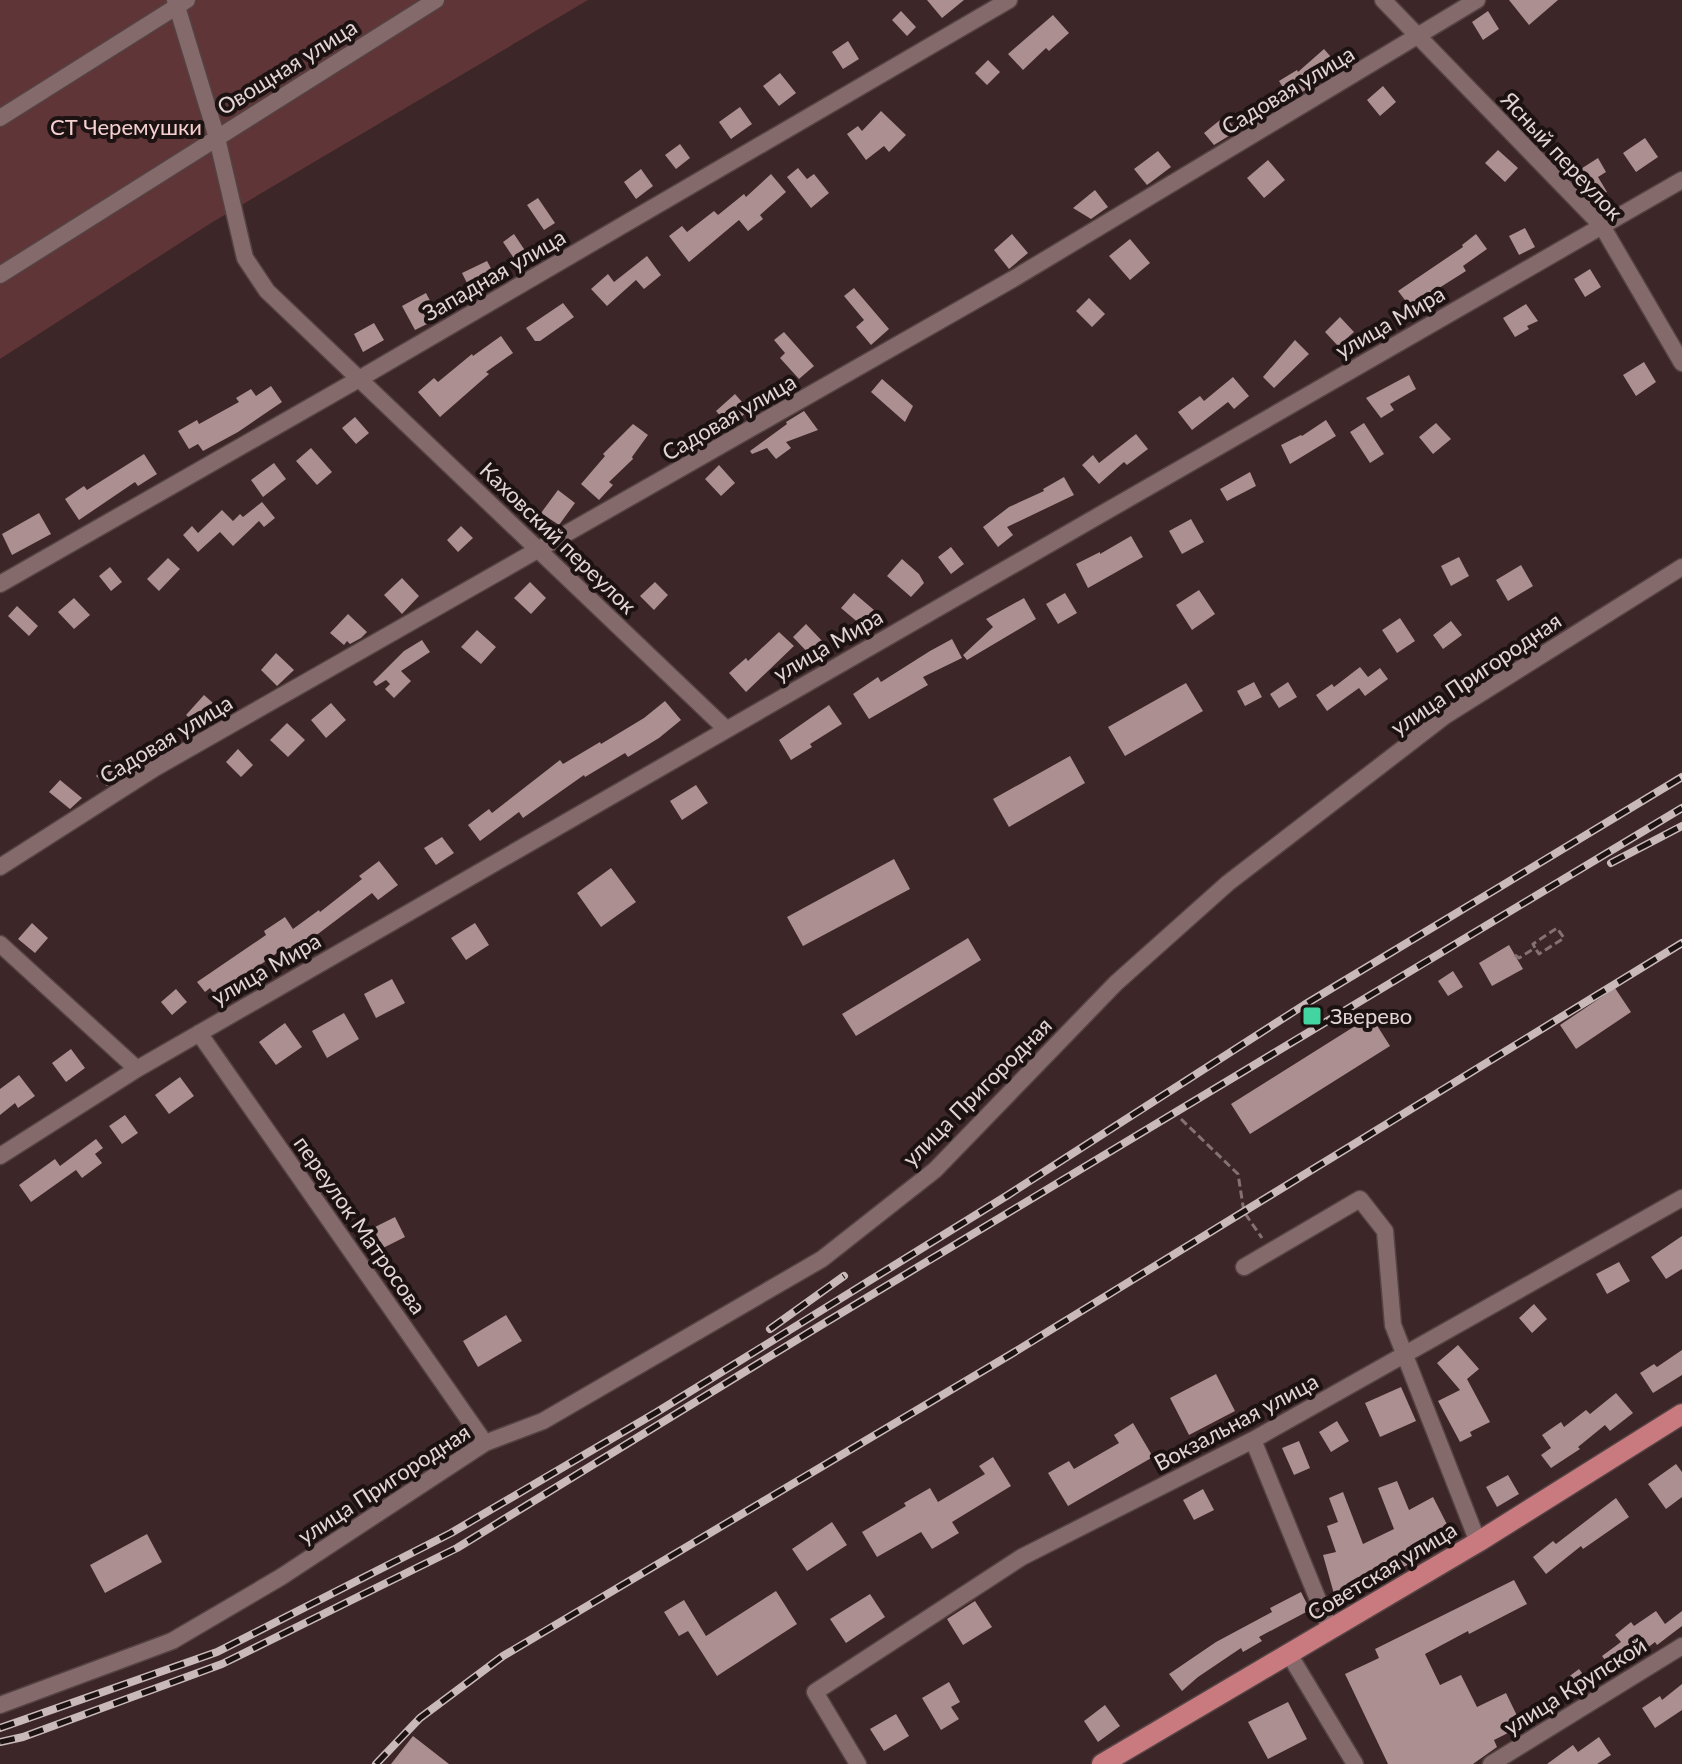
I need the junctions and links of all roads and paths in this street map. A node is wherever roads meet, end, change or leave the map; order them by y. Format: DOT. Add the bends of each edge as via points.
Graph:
graph roads {
  1 [pos="436,0"];
  2 [pos="1009,0"];
  3 [pos="1383,0"];
  4 [pos="1477,0"];
  5 [pos="180,2"];
  6 [pos="1419,37"];
  7 [pos="0,118"];
  8 [pos="217,138"];
  9 [pos="1682,180"];
  10 [pos="1602,226"];
  11 [pos="0,275"];
  12 [pos="1682,363"];
  13 [pos="359,379"];
  14 [pos="540,551"];
  15 [pos="1682,567"];
  16 [pos="0,584"];
  17 [pos="726,729"];
  18 [pos="0,867"];
  19 [pos="0,944"];
  20 [pos="1535,948"];
  21 [pos="1515,955"];
  22 [pos="199,1033"];
  23 [pos="137,1069"];
  24 [pos="1181,1119"];
  25 [pos="0,1156"];
  26 [pos="1682,1198"];
  27 [pos="1271,1251"];
  28 [pos="1244,1267"];
  29 [pos="1404,1355"];
  30 [pos="1682,1414"];
  31 [pos="1253,1440"];
  32 [pos="485,1443"];
  33 [pos="1478,1542"];
  34 [pos="1330,1629"];
  35 [pos="1682,1646"];
  36 [pos="1289,1654"];
  37 [pos="0,1705"];
  38 [pos="858,1764"];
  39 [pos="1102,1764"];
  40 [pos="1355,1764"];
  41 [pos="1491,1764"];
  1 -- 8 [label="street, Овощная улица"];
  2 -- 13 [label="street, Западная улица"];
  3 -- 6 [label="street, Ясный переулок"];
  4 -- 6 [label="street, Садовая улица"];
  5 -- 7 [label="street"];
  5 -- 8 [label="street, Каховский переулок"];
  6 -- 10 [label="street, Ясный переулок"];
  6 -- 14 [label="street, Садовая улица"];
  8 -- 11 [label="street, Овощная улица"];
  8 -- 13 [label="street, Каховский переулок" via="245,258 267,291"];
  9 -- 10 [label="street, улица Мира"];
  10 -- 12 [label="street, Ясный переулок"];
  10 -- 17 [label="street, улица Мира"];
  13 -- 14 [label="street, Каховский переулок"];
  13 -- 16 [label="street, Западная улица"];
  14 -- 17 [label="street, Каховский переулок"];
  14 -- 18 [label="street, Садовая улица" via="155,768"];
  15 -- 32 [label="street, улица Пригородная" via="1445,716 1228,883 1116,983 935,1170 822,1259 543,1421"];
  17 -- 22 [label="street, улица Мира"];
  19 -- 23 [label="street"];
  20 -- 20 [label="path" via="1533,944 1557,928 1564,938 1539,954"];
  20 -- 21 [label="path" via="1519,958"];
  22 -- 23 [label="street, улица Мира"];
  22 -- 32 [label="street, переулок Матросова"];
  23 -- 25 [label="street, улица Мира"];
  24 -- 27 [label="path" via="1238,1174 1244,1212"];
  26 -- 29 [label="street, Вокзальная улица"];
  27 -- 28 [label="street"];
  27 -- 29 [label="street" via="1360,1199 1385,1231 1393,1325"];
  29 -- 31 [label="street, Вокзальная улица"];
  29 -- 33 [label="street"];
  30 -- 33 [label="main road, Советская улица"];
  31 -- 34 [label="street"];
  31 -- 38 [label="street, Вокзальная улица" via="1022,1557 815,1692"];
  32 -- 37 [label="street, улица Пригородная" via="281,1577 172,1641"];
  33 -- 34 [label="main road, Советская улица"];
  34 -- 36 [label="main road, Советская улица"];
  35 -- 41 [label="street, улица Крупской"];
  36 -- 39 [label="main road, Советская улица"];
  36 -- 40 [label="street"];
}
